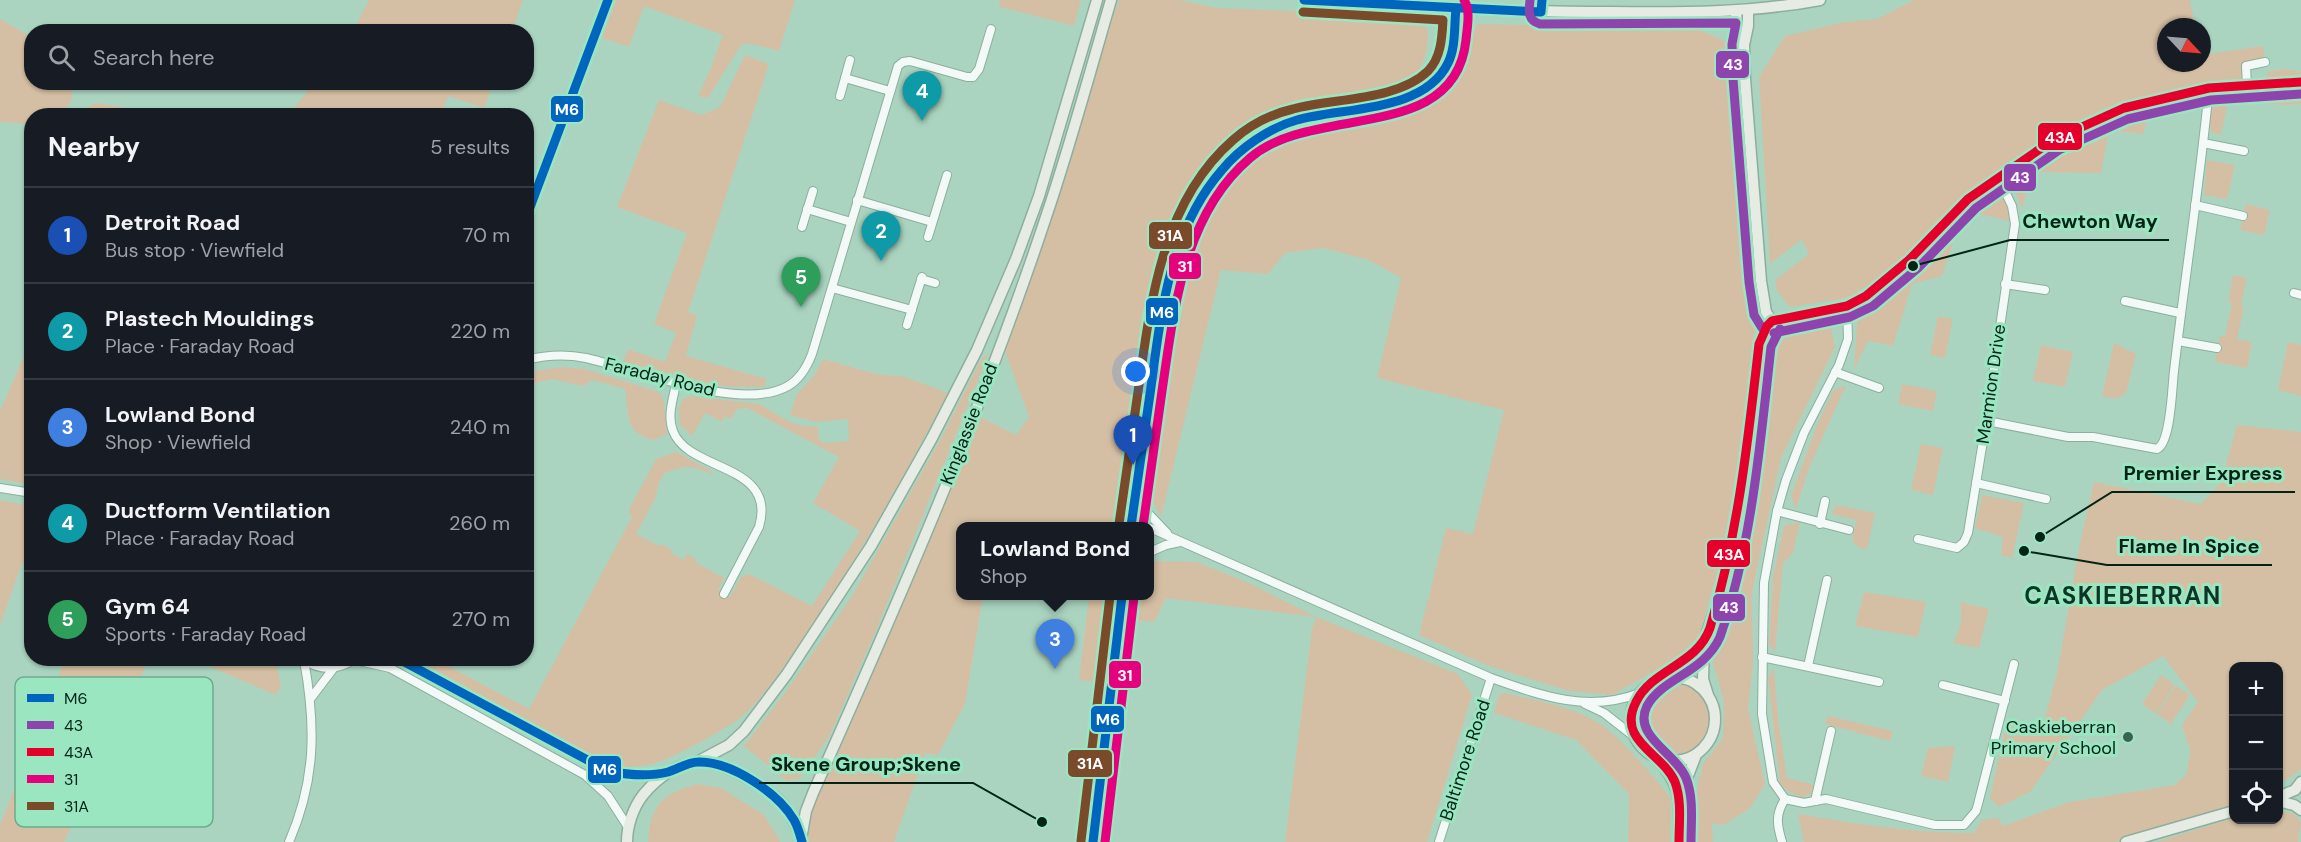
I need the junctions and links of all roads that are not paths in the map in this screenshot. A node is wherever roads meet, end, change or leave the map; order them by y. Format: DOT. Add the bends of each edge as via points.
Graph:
graph roads {
  1 [pos="608,0"];
  2 [pos="1090,0"];
  3 [pos="1097,0"];
  4 [pos="1111,0"];
  5 [pos="1119,0"];
  6 [pos="1304,0"];
  7 [pos="1383,0"];
  8 [pos="1542,0"];
  9 [pos="1820,0"];
  10 [pos="1394,5"];
  11 [pos="1456,9"];
  12 [pos="1742,11"];
  13 [pos="1541,12"];
  14 [pos="991,29"];
  15 [pos="850,60"];
  16 [pos="2265,62"];
  17 [pos="845,78"];
  18 [pos="2301,82"];
  19 [pos="2247,85"];
  20 [pos="2209,88"];
  21 [pos="890,91"];
  22 [pos="840,96"];
  23 [pos="1068,99"];
  24 [pos="1079,110"];
  25 [pos="2203,142"];
  26 [pos="2244,151"];
  27 [pos="946,175"];
  28 [pos="1998,177"];
  29 [pos="813,190"];
  30 [pos="534,198"];
  31 [pos="858,200"];
  32 [pos="2195,205"];
  33 [pos="807,209"];
  34 [pos="2243,216"];
  35 [pos="851,222"];
  36 [pos="932,222"];
  37 [pos="802,227"];
  38 [pos="928,237"];
  39 [pos="935,283"];
  40 [pos="2005,284"];
  41 [pos="832,288"];
  42 [pos="2045,290"];
  43 [pos="2125,301"];
  44 [pos="1847,306"];
  45 [pos="912,310"];
  46 [pos="2180,313"];
  47 [pos="1772,321"];
  48 [pos="907,325"];
  49 [pos="2178,341"];
  50 [pos="2217,348"];
  51 [pos="534,359"];
  52 [pos="1835,372"];
  53 [pos="676,384"];
  54 [pos="1880,388"];
  55 [pos="1987,421"];
  56 [pos="1976,483"];
  57 [pos="0,488"];
  58 [pos="1136,488"];
  59 [pos="24,492"];
  60 [pos="2046,499"];
  61 [pos="1826,501"];
  62 [pos="1777,511"];
  63 [pos="1132,522"];
  64 [pos="1820,524"];
  65 [pos="1154,530"];
  66 [pos="1849,530"];
  67 [pos="1173,538"];
  68 [pos="1918,539"];
  69 [pos="1182,542"];
  70 [pos="1154,550"];
  71 [pos="1827,580"];
  72 [pos="724,594"];
  73 [pos="1122,600"];
  74 [pos="1704,642"];
  75 [pos="1762,657"];
  76 [pos="2014,664"];
  77 [pos="304,666"];
  78 [pos="312,666"];
  79 [pos="343,666"];
  80 [pos="382,666"];
  81 [pos="411,666"];
  82 [pos="1808,666"];
  83 [pos="333,669"];
  84 [pos="1491,678"];
  85 [pos="1660,679"];
  86 [pos="1879,682"];
  87 [pos="1943,685"];
  88 [pos="1640,693"];
  89 [pos="1708,695"];
  90 [pos="311,698"];
  91 [pos="2005,701"];
  92 [pos="1583,703"];
  93 [pos="1831,732"];
  94 [pos="1636,738"];
  95 [pos="1696,755"];
  96 [pos="1656,758"];
  97 [pos="697,762"];
  98 [pos="667,772"];
  99 [pos="2301,783"];
  100 [pos="2283,795"];
  101 [pos="1679,800"];
  102 [pos="1785,800"];
  103 [pos="1815,801"];
  104 [pos="2283,802"];
  105 [pos="2301,809"];
  106 [pos="2229,812"];
  107 [pos="628,828"];
  108 [pos="802,841"];
  109 [pos="289,842"];
  110 [pos="627,842"];
  111 [pos="1093,842"];
  112 [pos="1439,842"];
  113 [pos="1679,842"];
  114 [pos="1782,842"];
  115 [pos="2127,842"];
  1 -- 30 [label="street"];
  2 -- 23 [label="main road"];
  3 -- 23 [label="main road, Kinglassie Road"];
  4 -- 24 [label="main road, Kinglassie Road"];
  5 -- 24 [label="main road"];
  6 -- 10 [label="main road"];
  7 -- 10 [label="main road"];
  8 -- 13 [label="street"];
  9 -- 12 [label="main road"];
  10 -- 11 [label="main road"];
  11 -- 13 [label="main road"];
  11 -- 58 [label="street" via="1448,64 1428,87 1411,97 1280,126 1241,149 1208,187 1190,219 1162,301"];
  12 -- 13 [label="main road"];
  12 -- 47 [label="main road" via="1737,24 1744,45 1761,281 1766,312"];
  14 -- 21 [label="street, Faraday Road" via="973,77 906,61 898,66"];
  15 -- 17 [label="street"];
  16 -- 19 [label="street" via="2246,66"];
  17 -- 21 [label="street"];
  17 -- 22 [label="street"];
  18 -- 19 [label="street"];
  19 -- 20 [label="street"];
  20 -- 25 [label="street"];
  20 -- 28 [label="street" via="2124,108 2053,140"];
  21 -- 31 [label="street, Faraday Road"];
  23 -- 97 [label="main road, Kinglassie Road" via="1016,259 977,350 911,477 822,623 763,705 729,745"];
  24 -- 108 [label="main road, Kinglassie Road" via="1046,218 993,363 913,565 813,793"];
  25 -- 26 [label="street"];
  25 -- 32 [label="street"];
  27 -- 36 [label="street"];
  28 -- 40 [label="street, Marmion Drive" via="2012,206 2015,224"];
  28 -- 44 [label="street" via="1968,199 1909,260 1866,296"];
  29 -- 33 [label="street"];
  31 -- 35 [label="street, Faraday Road"];
  31 -- 36 [label="street"];
  32 -- 34 [label="street"];
  32 -- 46 [label="street"];
  33 -- 35 [label="street"];
  33 -- 37 [label="street"];
  35 -- 41 [label="street, Faraday Road"];
  36 -- 38 [label="street"];
  39 -- 45 [label="street" via="922,278"];
  40 -- 42 [label="street"];
  40 -- 55 [label="street, Marmion Drive"];
  41 -- 45 [label="street"];
  41 -- 53 [label="street, Faraday Road" via="809,361 790,385 751,394"];
  43 -- 46 [label="street"];
  44 -- 47 [label="street"];
  44 -- 52 [label="street" via="1848,339"];
  45 -- 48 [label="street"];
  46 -- 49 [label="street"];
  47 -- 74 [label="main road" via="1759,344 1742,489 1723,584"];
  49 -- 50 [label="street"];
  49 -- 55 [label="street" via="2165,441 2157,449"];
  51 -- 53 [label="street, Faraday Road" via="576,357"];
  52 -- 54 [label="street"];
  52 -- 62 [label="street" via="1804,433"];
  53 -- 72 [label="street" via="671,418 678,439 750,483 761,502 759,526"];
  55 -- 56 [label="street, Marmion Drive"];
  56 -- 60 [label="street"];
  56 -- 68 [label="street, Marmion Drive" via="1964,542 1952,548"];
  57 -- 59 [label="street"];
  58 -- 63 [label="street"];
  58 -- 67 [label="street" via="1146,511"];
  61 -- 64 [label="street"];
  62 -- 64 [label="street"];
  62 -- 75 [label="street" via="1764,583"];
  64 -- 66 [label="street"];
  65 -- 67 [label="street"];
  67 -- 69 [label="street"];
  69 -- 70 [label="street"];
  69 -- 84 [label="street"];
  71 -- 82 [label="street"];
  73 -- 111 [label="street"];
  74 -- 85 [label="main road"];
  74 -- 89 [label="main road" via="1703,679"];
  75 -- 82 [label="street"];
  75 -- 102 [label="street" via="1766,750 1773,782"];
  76 -- 91 [label="street"];
  77 -- 90 [label="street"];
  78 -- 83 [label="street"];
  79 -- 83 [label="street"];
  80 -- 107 [label="street" via="585,775 608,796"];
  81 -- 98 [label="street" via="608,771 632,775"];
  82 -- 86 [label="street"];
  83 -- 90 [label="street"];
  84 -- 92 [label="street"];
  84 -- 112 [label="street, Baltimore Road"];
  85 -- 88 [label="main road"];
  85 -- 89 [label="main road" via="1692,681"];
  87 -- 91 [label="street"];
  88 -- 92 [label="street" via="1622,700"];
  88 -- 94 [label="main road" via="1632,715"];
  89 -- 95 [label="main road" via="1716,717 1715,728"];
  90 -- 109 [label="street" via="313,744 308,787"];
  91 -- 103 [label="street" via="1976,811 1964,825 1935,825 1826,799"];
  92 -- 94 [label="street" via="1604,713"];
  93 -- 103 [label="street"];
  94 -- 96 [label="main road"];
  95 -- 96 [label="main road" via="1676,761"];
  95 -- 101 [label="main road"];
  96 -- 101 [label="main road" via="1675,782"];
  97 -- 98 [label="main road, Kinglassie Road"];
  97 -- 108 [label="main road" via="727,768 765,790 794,820"];
  98 -- 107 [label="main road" via="640,799"];
  99 -- 100 [label="main road"];
  99 -- 105 [label="main road"];
  101 -- 113 [label="main road"];
  102 -- 103 [label="street"];
  102 -- 114 [label="street" via="1776,823"];
  104 -- 105 [label="main road"];
  106 -- 115 [label="main road"];
  107 -- 110 [label="main road"];
}
